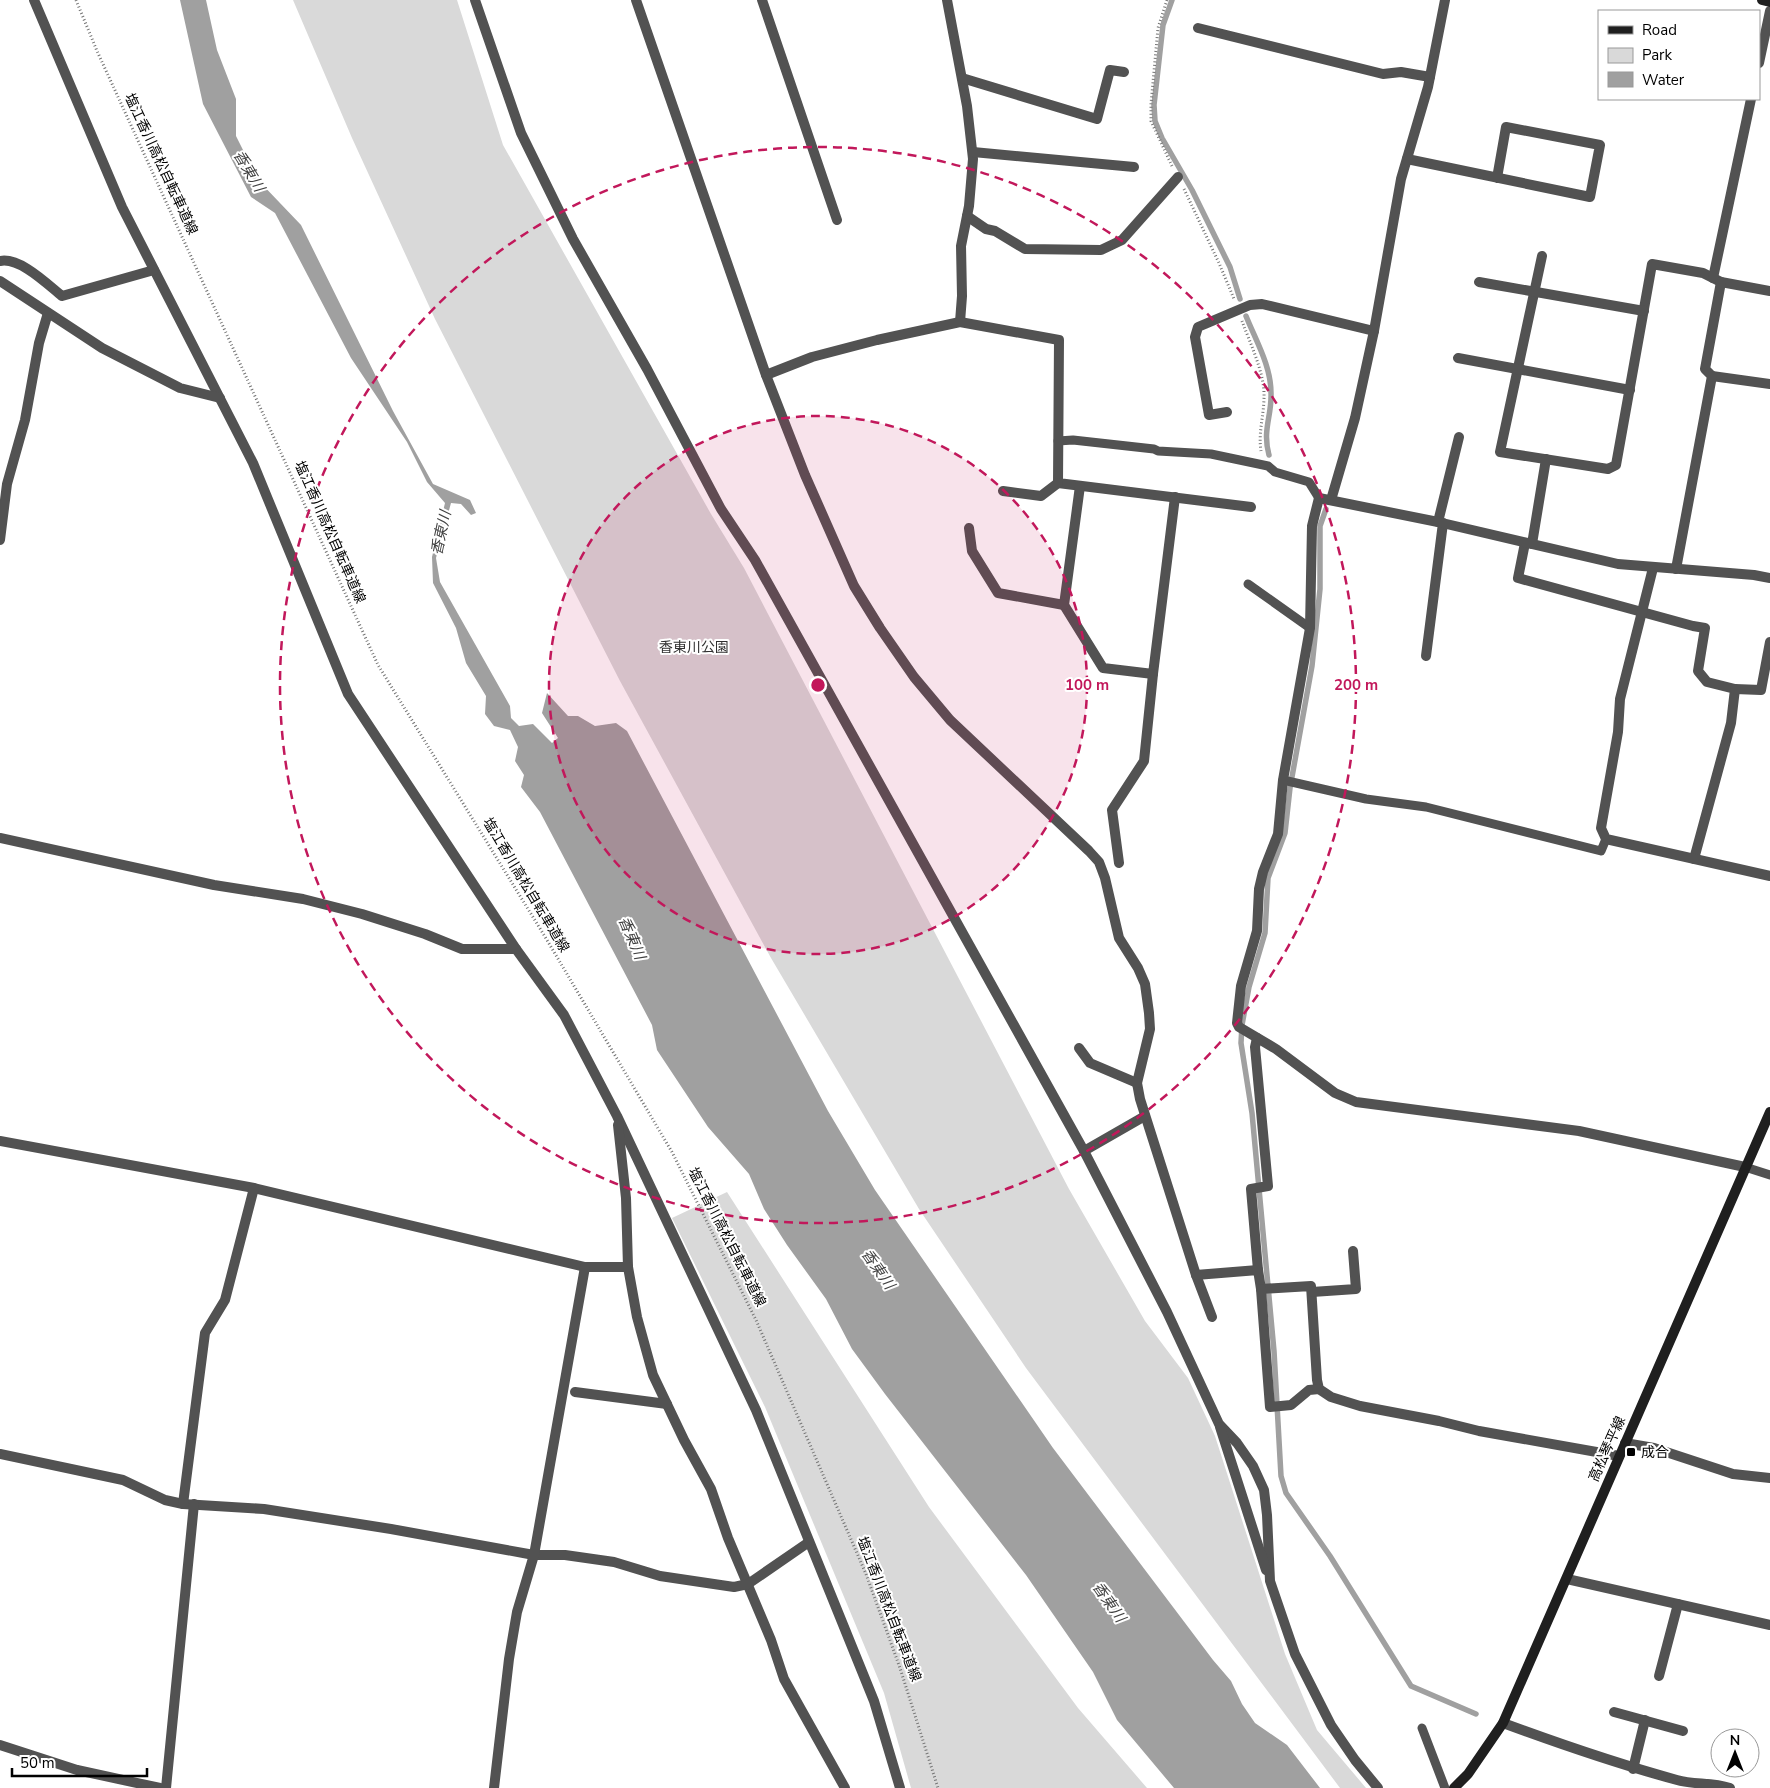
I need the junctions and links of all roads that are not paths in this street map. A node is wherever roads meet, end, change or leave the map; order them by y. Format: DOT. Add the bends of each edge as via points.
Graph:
graph roads {
  1 [pos="34,0"];
  2 [pos="475,0"];
  3 [pos="636,0"];
  4 [pos="762,0"];
  5 [pos="947,0"];
  6 [pos="1445,0"];
  7 [pos="1762,0"];
  8 [pos="1770,2"];
  9 [pos="1770,11"];
  10 [pos="1198,28"];
  11 [pos="1760,58"];
  12 [pos="1124,72"];
  13 [pos="1430,77"];
  14 [pos="962,78"];
  15 [pos="1751,100"];
  16 [pos="973,152"];
  17 [pos="1406,159"];
  18 [pos="1134,167"];
  19 [pos="1178,177"];
  20 [pos="1497,178"];
  21 [pos="967,216"];
  22 [pos="837,220"];
  23 [pos="1542,256"];
  24 [pos="0,260"];
  25 [pos="154,270"];
  26 [pos="1717,280"];
  27 [pos="0,281"];
  28 [pos="1479,282"];
  29 [pos="1770,291"];
  30 [pos="1535,292"];
  31 [pos="1644,311"];
  32 [pos="48,313"];
  33 [pos="960,322"];
  34 [pos="1374,331"];
  35 [pos="1458,358"];
  36 [pos="1518,370"];
  37 [pos="766,375"];
  38 [pos="1712,376"];
  39 [pos="1770,384"];
  40 [pos="1630,390"];
  41 [pos="220,398"];
  42 [pos="1226,412"];
  43 [pos="1458,437"];
  44 [pos="1058,441"];
  45 [pos="1546,459"];
  46 [pos="1058,483"];
  47 [pos="1080,486"];
  48 [pos="1003,491"];
  49 [pos="1175,498"];
  50 [pos="1319,498"];
  51 [pos="1331,500"];
  52 [pos="1251,507"];
  53 [pos="1441,523"];
  54 [pos="968,528"];
  55 [pos="0,540"];
  56 [pos="1529,543"];
  57 [pos="1653,568"];
  58 [pos="1676,569"];
  59 [pos="1770,578"];
  60 [pos="1248,584"];
  61 [pos="1064,605"];
  62 [pos="1641,612"];
  63 [pos="1310,628"];
  64 [pos="1770,642"];
  65 [pos="1426,656"];
  66 [pos="1153,674"];
  67 [pos="1735,689"];
  68 [pos="1288,781"];
  69 [pos="0,838"];
  70 [pos="1606,839"];
  71 [pos="1694,859"];
  72 [pos="1119,863"];
  73 [pos="1770,876"];
  74 [pos="516,949"];
  75 [pos="1257,1038"];
  76 [pos="1080,1048"];
  77 [pos="1137,1083"];
  78 [pos="1770,1112"];
  79 [pos="617,1116"];
  80 [pos="1145,1116"];
  81 [pos="0,1141"];
  82 [pos="1084,1151"];
  83 [pos="1746,1167"];
  84 [pos="1770,1175"];
  85 [pos="254,1188"];
  86 [pos="1353,1252"];
  87 [pos="585,1267"];
  88 [pos="628,1267"];
  89 [pos="1258,1270"];
  90 [pos="1196,1275"];
  91 [pos="1266,1289"];
  92 [pos="1312,1292"];
  93 [pos="1212,1317"];
  94 [pos="1319,1389"];
  95 [pos="575,1392"];
  96 [pos="667,1404"];
  97 [pos="1219,1424"];
  98 [pos="1625,1443"];
  99 [pos="0,1454"];
  100 [pos="1620,1456"];
  101 [pos="1770,1478"];
  102 [pos="183,1504"];
  103 [pos="194,1504"];
  104 [pos="809,1542"];
  105 [pos="534,1555"];
  106 [pos="1567,1579"];
  107 [pos="1270,1582"];
  108 [pos="748,1584"];
  109 [pos="1678,1604"];
  110 [pos="1770,1625"];
  111 [pos="1659,1676"];
  112 [pos="1614,1712"];
  113 [pos="1645,1720"];
  114 [pos="1503,1724"];
  115 [pos="1422,1728"];
  116 [pos="1683,1731"];
  117 [pos="0,1745"];
  118 [pos="1633,1768"];
  119 [pos="1699,1785"];
  120 [pos="160,1788"];
  121 [pos="166,1788"];
  122 [pos="494,1788"];
  123 [pos="845,1788"];
  124 [pos="900,1788"];
  125 [pos="1378,1788"];
  126 [pos="1445,1788"];
  127 [pos="1454,1788"];
  128 [pos="1730,1788"];
  1 -- 25 [label="street" via="122,207"];
  2 -- 82 [label="street" via="521,134 573,239 721,509 755,560"];
  3 -- 37 [label="street"];
  4 -- 22 [label="street"];
  5 -- 14 [label="street"];
  6 -- 13 [label="street"];
  7 -- 8 [label="main road"];
  9 -- 11 [label="street"];
  10 -- 13 [label="street" via="1383,74 1401,72"];
  12 -- 14 [label="street" via="1110,70 1097,119"];
  13 -- 17 [label="street"];
  14 -- 16 [label="street"];
  15 -- 26 [label="street"];
  16 -- 18 [label="street"];
  16 -- 21 [label="street"];
  17 -- 20 [label="street"];
  17 -- 34 [label="street"];
  19 -- 21 [label="street" via="1122,240 1101,250 1025,249"];
  20 -- 20 [label="street" via="1590,197 1600,145 1506,127"];
  21 -- 33 [label="street" via="961,246"];
  23 -- 30 [label="street"];
  24 -- 25 [label="street" via="19,264 62,296"];
  25 -- 41 [label="street"];
  26 -- 29 [label="street"];
  26 -- 31 [label="street" via="1703,273 1652,264"];
  26 -- 38 [label="street" via="1705,369"];
  27 -- 32 [label="street"];
  28 -- 30 [label="street"];
  30 -- 31 [label="street"];
  30 -- 36 [label="street"];
  31 -- 40 [label="street"];
  32 -- 41 [label="street" via="102,348 180,388"];
  32 -- 55 [label="street" via="38,343 25,420 7,484"];
  33 -- 37 [label="street" via="812,357"];
  33 -- 44 [label="street" via="1059,340"];
  34 -- 42 [label="street" via="1262,304 1250,305 1198,326 1195,337 1209,415"];
  34 -- 51 [label="street" via="1355,418"];
  35 -- 36 [label="street"];
  36 -- 40 [label="street"];
  36 -- 45 [label="street" via="1500,452"];
  37 -- 77 [label="street" via="836,549 880,628 950,720 1099,862 1119,938 1138,968 1149,1013 1150,1029"];
  38 -- 39 [label="street"];
  38 -- 58 [label="street"];
  40 -- 45 [label="street" via="1616,465 1608,469"];
  41 -- 74 [label="street" via="253,463 348,694"];
  43 -- 53 [label="street"];
  44 -- 46 [label="street"];
  44 -- 50 [label="lane" via="1211,454 1268,466 1275,472 1309,482"];
  45 -- 56 [label="street"];
  46 -- 47 [label="street"];
  46 -- 48 [label="street" via="1041,496"];
  47 -- 49 [label="street"];
  47 -- 61 [label="street"];
  49 -- 52 [label="street"];
  49 -- 66 [label="street"];
  50 -- 51 [label="street"];
  50 -- 63 [label="street" via="1312,526"];
  51 -- 53 [label="street"];
  53 -- 56 [label="street"];
  53 -- 65 [label="street"];
  54 -- 61 [label="street" via="972,551 998,593"];
  56 -- 57 [label="street" via="1618,564"];
  56 -- 62 [label="street" via="1518,578"];
  57 -- 58 [label="street"];
  57 -- 62 [label="street"];
  58 -- 59 [label="street"];
  60 -- 63 [label="lane"];
  61 -- 66 [label="street" via="1103,668"];
  62 -- 67 [label="street" via="1705,628 1698,671 1707,682"];
  62 -- 70 [label="street" via="1620,699 1618,732 1601,828"];
  63 -- 68 [label="street"];
  64 -- 67 [label="street" via="1761,690"];
  66 -- 72 [label="street" via="1144,761 1112,810"];
  67 -- 71 [label="street" via="1731,723"];
  68 -- 70 [label="lane" via="1366,799 1426,807 1601,851"];
  68 -- 75 [label="street" via="1278,834 1263,872 1258,931 1241,986 1237,1023"];
  69 -- 74 [label="street" via="214,885 304,899 362,914 462,949"];
  70 -- 71 [label="street"];
  71 -- 73 [label="street"];
  74 -- 79 [label="street" via="564,1014"];
  75 -- 83 [label="street" via="1336,1093 1356,1102 1579,1131"];
  75 -- 89 [label="street" via="1255,1047 1268,1186 1251,1188"];
  76 -- 77 [label="street" via="1090,1063"];
  77 -- 80 [label="street"];
  78 -- 83 [label="main road, 高松琴平線"];
  79 -- 88 [label="street" via="626,1198"];
  79 -- 104 [label="street" via="756,1410"];
  80 -- 82 [label="street"];
  80 -- 90 [label="street"];
  81 -- 85 [label="street"];
  82 -- 97 [label="street" via="1167,1312"];
  83 -- 84 [label="lane"];
  83 -- 98 [label="main road, 高松琴平線"];
  85 -- 87 [label="street"];
  85 -- 102 [label="street" via="225,1300 205,1333"];
  86 -- 92 [label="street" via="1356,1289"];
  87 -- 88 [label="street"];
  87 -- 105 [label="street"];
  88 -- 96 [label="street" via="637,1317 653,1375"];
  89 -- 90 [label="street"];
  89 -- 91 [label="street"];
  90 -- 93 [label="street"];
  91 -- 92 [label="street" via="1311,1286"];
  91 -- 94 [label="street" via="1270,1407 1291,1405 1309,1390"];
  92 -- 94 [label="street"];
  94 -- 100 [label="street" via="1331,1397 1360,1406"];
  95 -- 96 [label="street"];
  96 -- 108 [label="street" via="711,1489"];
  97 -- 107 [label="street"];
  97 -- 107 [label="street" via="1253,1466 1264,1490"];
  98 -- 100 [label="main road, 高松琴平線"];
  98 -- 101 [label="street" via="1654,1448 1733,1474"];
  99 -- 102 [label="street" via="123,1480 165,1500"];
  100 -- 106 [label="main road, 高松琴平線"];
  102 -- 103 [label="street"];
  103 -- 105 [label="street" via="264,1509"];
  103 -- 121 [label="street"];
  104 -- 108 [label="street"];
  104 -- 124 [label="street" via="874,1701"];
  105 -- 108 [label="street" via="614,1562 660,1576 734,1587"];
  105 -- 122 [label="street" via="517,1612"];
  106 -- 109 [label="street"];
  106 -- 114 [label="main road, 高松琴平線"];
  107 -- 125 [label="street" via="1295,1654 1330,1725"];
  108 -- 123 [label="street" via="784,1679"];
  109 -- 110 [label="street"];
  109 -- 111 [label="street"];
  112 -- 113 [label="street"];
  113 -- 116 [label="street"];
  113 -- 118 [label="street"];
  114 -- 118 [label="street"];
  114 -- 127 [label="main road, 高松琴平線"];
  115 -- 126 [label="lane"];
  117 -- 120 [label="street" via="77,1770"];
  118 -- 119 [label="street"];
  119 -- 128 [label="street" via="1715,1784"];
}
